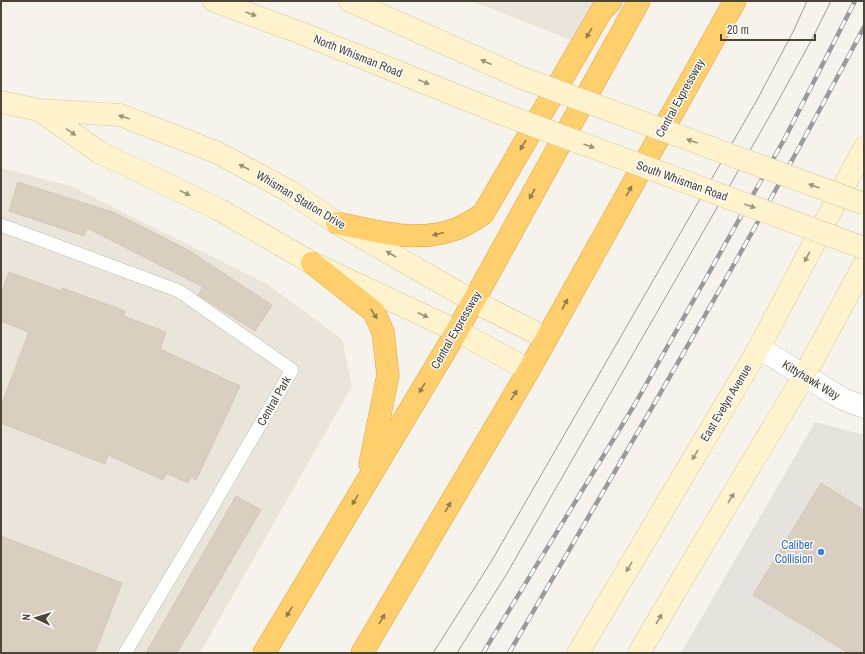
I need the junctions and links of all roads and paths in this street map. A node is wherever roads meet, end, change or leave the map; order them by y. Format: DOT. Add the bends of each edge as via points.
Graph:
graph roads {
  1 [pos="214,1"];
  2 [pos="350,1"];
  3 [pos="611,1"];
  4 [pos="639,1"];
  5 [pos="735,1"];
  6 [pos="1,102"];
  7 [pos="39,110"];
  8 [pos="500,113"];
  9 [pos="864,148"];
  10 [pos="864,204"];
  11 [pos="337,223"];
  12 [pos="1,225"];
  13 [pos="864,248"];
  14 [pos="312,263"];
  15 [pos="864,265"];
  16 [pos="473,301"];
  17 [pos="457,331"];
  18 [pos="546,338"];
  19 [pos="759,348"];
  20 [pos="529,370"];
  21 [pos="804,376"];
  22 [pos="864,407"];
  23 [pos="367,480"];
  24 [pos="125,653"];
  25 [pos="264,653"];
  26 [pos="362,653"];
  27 [pos="578,653"];
  28 [pos="639,653"];
  1 -- 8 [label="main road, North Whisman Road, one-way"];
  10 -- 2 [label="main road, one-way, bridge" via="522,78"];
  3 -- 11 [label="highway, one-way" via="602,10 483,214 457,229 431,236 401,236"];
  4 -- 16 [label="highway, Central Expressway, one-way"];
  18 -- 5 [label="highway, Central Expressway, one-way"];
  6 -- 7 [label="main road, Whisman Station Drive"];
  11 -- 7 [label="main road, Whisman Station Drive, one-way" via="289,191 216,152 120,115"];
  7 -- 14 [label="main road, Whisman Station Drive, one-way" via="99,152 220,210"];
  8 -- 13 [label="main road, South Whisman Road, one-way, bridge"];
  9 -- 19 [label="main road, East Evelyn Avenue, one-way"];
  16 -- 11 [label="main road, Whisman Station Drive, one-way"];
  12 -- 24 [label="lane, Central Park" via="179,291 292,370"];
  14 -- 17 [label="main road, Whisman Station Drive, one-way"];
  14 -- 23 [label="highway, one-way" via="374,312 383,332 388,375"];
  15 -- 21 [label="main road"];
  16 -- 17 [label="highway, Central Expressway"];
  16 -- 18 [label="main road, Whisman Station Drive"];
  17 -- 20 [label="main road, Whisman Station Drive"];
  17 -- 23 [label="highway, Central Expressway, one-way"];
  18 -- 20 [label="highway, Central Expressway"];
  19 -- 21 [label="street, Kittyhawk Way"];
  19 -- 27 [label="main road, East Evelyn Avenue, one-way"];
  26 -- 20 [label="highway, Central Expressway, one-way"];
  21 -- 22 [label="street, Kittyhawk Way" via="843,399"];
  28 -- 21 [label="main road, one-way"];
  23 -- 25 [label="highway, Central Expressway, one-way"];
}
